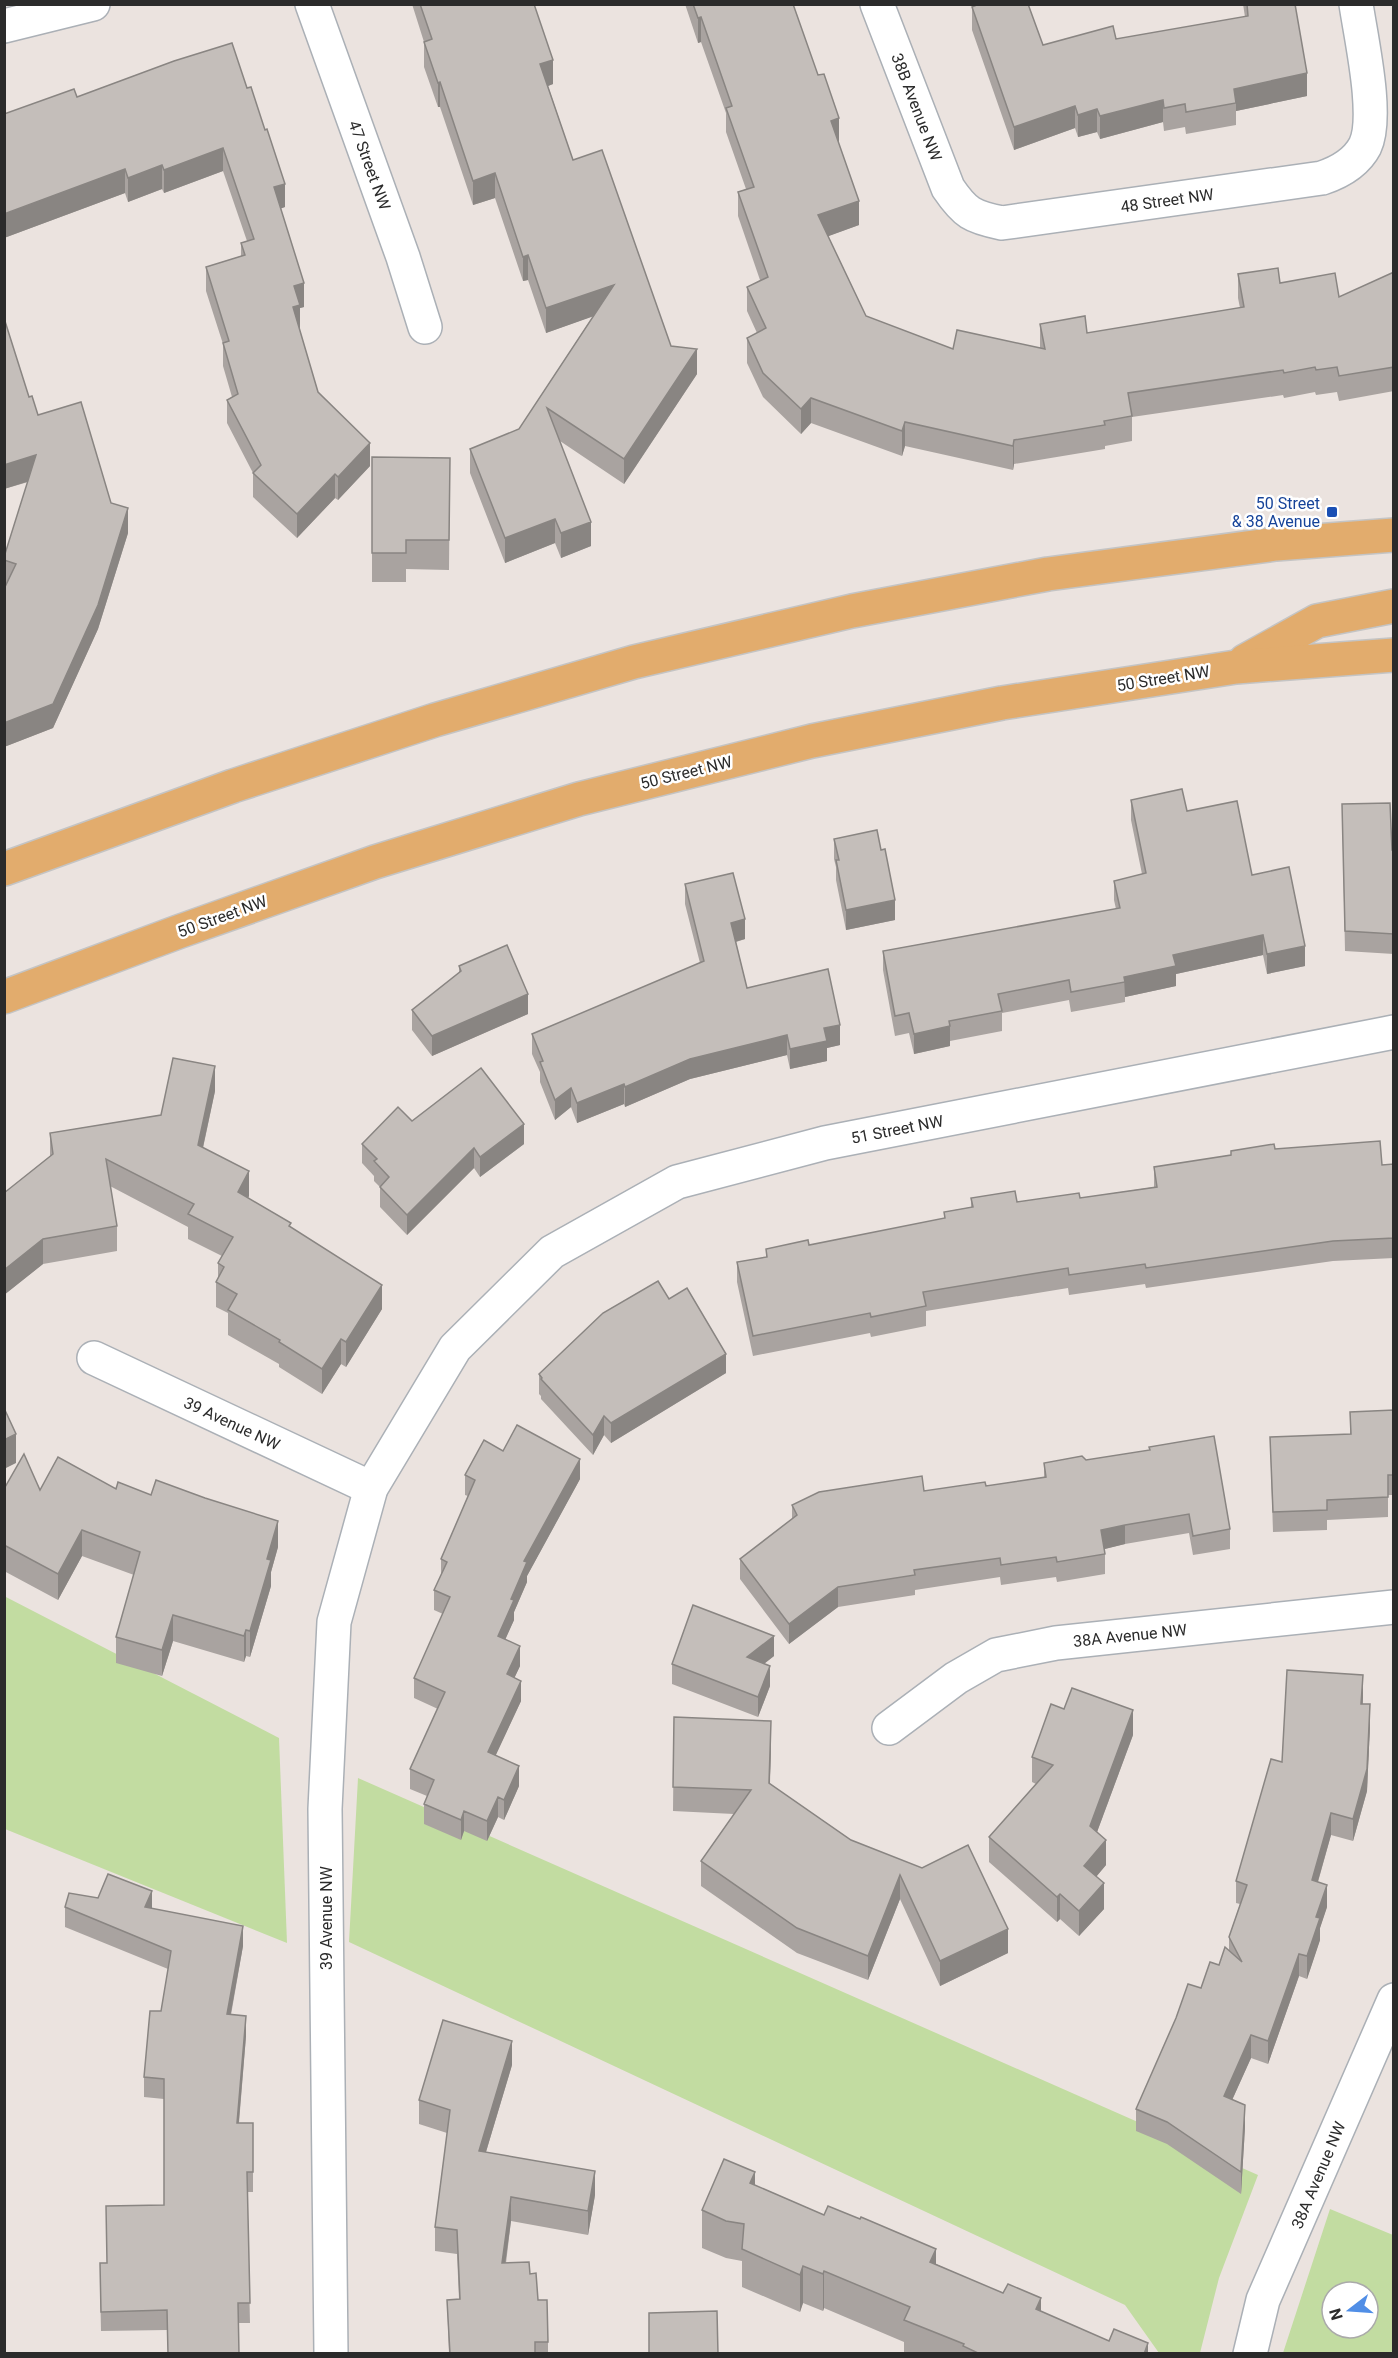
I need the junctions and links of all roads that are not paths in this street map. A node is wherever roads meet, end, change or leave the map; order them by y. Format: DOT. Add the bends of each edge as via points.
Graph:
graph roads {
  1 [pos="93,4"];
  2 [pos="312,4"];
  3 [pos="877,4"];
  4 [pos="1356,4"];
  5 [pos="14,18"];
  6 [pos="960,207"];
  7 [pos="425,327"];
  8 [pos="1394,535"];
  9 [pos="1394,606"];
  10 [pos="1394,655"];
  11 [pos="1236,667"];
  12 [pos="4,869"];
  13 [pos="4,997"];
  14 [pos="1394,1032"];
  15 [pos="456,1348"];
  16 [pos="94,1358"];
  17 [pos="370,1488"];
  18 [pos="1394,1606"];
  19 [pos="889,1728"];
  20 [pos="1394,2000"];
  21 [pos="331,2354"];
  22 [pos="1250,2354"];
  1 -- 5 [label="street"];
  2 -- 7 [label="street, 47 Street NW"];
  3 -- 6 [label="street, 38B Avenue NW" via="948,188"];
  4 -- 6 [label="street, 48 Street NW" via="1371,109 1370,129 1354,161 1339,172 1322,178 1002,223 980,219"];
  8 -- 12 [label="main road" via="1276,544 1048,574 852,611 634,662 435,720 244,782"];
  9 -- 11 [label="main road" via="1317,621"];
  10 -- 11 [label="main road, 50 Street NW"];
  11 -- 13 [label="main road, 50 Street NW" via="1002,703 823,738 579,800 375,862"];
  14 -- 15 [label="street, 51 Street NW" via="825,1143 677,1182 552,1252"];
  15 -- 17 [label="street, 39 Avenue NW"];
  16 -- 17 [label="street, 39 Avenue NW"];
  17 -- 21 [label="street, 39 Avenue NW" via="334,1622 325,1809"];
  18 -- 19 [label="street, 38A Avenue NW" via="1056,1642 996,1655 956,1678"];
  20 -- 22 [label="street, 38A Avenue NW" via="1263,2300"];
}
